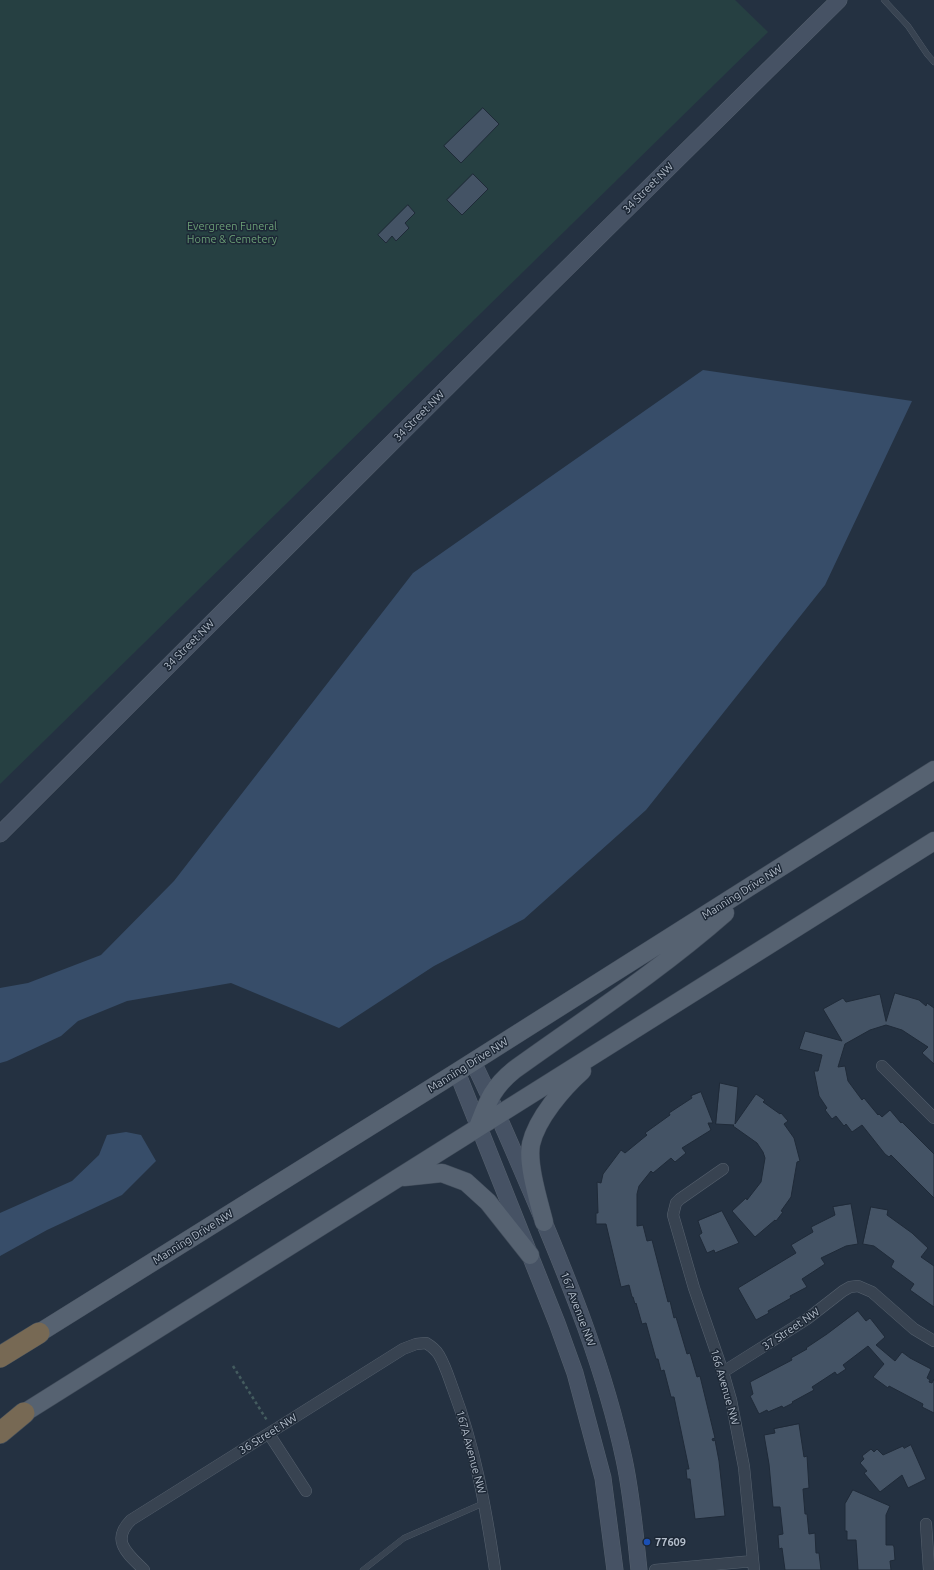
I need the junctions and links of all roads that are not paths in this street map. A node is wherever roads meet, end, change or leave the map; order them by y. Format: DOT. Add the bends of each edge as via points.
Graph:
graph roads {
  1 [pos="838,0"];
  2 [pos="884,0"];
  3 [pos="934,62"];
  4 [pos="934,770"];
  5 [pos="0,834"];
  6 [pos="934,841"];
  7 [pos="768,876"];
  8 [pos="615,1042"];
  9 [pos="473,1062"];
  10 [pos="882,1066"];
  11 [pos="457,1072"];
  12 [pos="490,1097"];
  13 [pos="498,1115"];
  14 [pos="934,1118"];
  15 [pos="478,1126"];
  16 [pos="723,1169"];
  17 [pos="399,1178"];
  18 [pos="544,1222"];
  19 [pos="530,1255"];
  20 [pos="39,1333"];
  21 [pos="934,1341"];
  22 [pos="426,1343"];
  23 [pos="0,1352"];
  24 [pos="0,1358"];
  25 [pos="723,1372"];
  26 [pos="24,1413"];
  27 [pos="0,1428"];
  28 [pos="271,1432"];
  29 [pos="0,1434"];
  30 [pos="306,1491"];
  31 [pos="484,1503"];
  32 [pos="926,1524"];
  33 [pos="753,1566"];
  34 [pos="144,1570"];
  35 [pos="363,1570"];
  36 [pos="495,1570"];
  37 [pos="615,1570"];
  38 [pos="639,1570"];
  39 [pos="655,1570"];
  40 [pos="929,1570"];
  1 -- 5 [label="street, 34 Street NW"];
  2 -- 3 [label="lane" via="908,26"];
  4 -- 7 [label="main road, Manning Drive NW"];
  6 -- 8 [label="main road"];
  7 -- 9 [label="main road, Manning Drive NW"];
  7 -- 12 [label="main road" via="700,935 514,1070 502,1080"];
  8 -- 13 [label="main road"];
  8 -- 18 [label="main road" via="568,1084 545,1114 531,1144 534,1176"];
  9 -- 11 [label="main road, Manning Drive NW"];
  9 -- 12 [label="street, 167 Avenue NW"];
  10 -- 14 [label="street"];
  11 -- 15 [label="street"];
  11 -- 20 [label="main road, Manning Drive NW"];
  12 -- 13 [label="street, 167 Avenue NW"];
  12 -- 15 [label="main road"];
  13 -- 15 [label="main road"];
  13 -- 18 [label="street, 167 Avenue NW"];
  15 -- 17 [label="main road"];
  15 -- 19 [label="street"];
  16 -- 25 [label="street, 166 Avenue NW" via="688,1193 674,1208 674,1223"];
  17 -- 19 [label="main road" via="442,1173 466,1182 488,1202"];
  17 -- 26 [label="main road"];
  18 -- 38 [label="street, 167 Avenue NW" via="583,1317 606,1389 630,1492"];
  19 -- 37 [label="street" via="557,1322 585,1408 603,1478"];
  20 -- 23 [label="highway"];
  20 -- 24 [label="highway, Manning Drive NW"];
  21 -- 25 [label="street, 37 Street NW" via="914,1329 872,1292 858,1286 850,1287 807,1320"];
  22 -- 28 [label="street, 36 Street NW" via="403,1349"];
  22 -- 31 [label="street, 167A Avenue NW" via="439,1355 458,1402"];
  25 -- 33 [label="street, 166 Avenue NW" via="744,1467"];
  26 -- 27 [label="highway"];
  26 -- 29 [label="highway"];
  28 -- 30 [label="street"];
  28 -- 34 [label="street, 36 Street NW" via="131,1520 123,1528 121,1538 125,1549"];
  31 -- 35 [label="lane" via="404,1538"];
  31 -- 36 [label="street, 167A Avenue NW"];
  32 -- 40 [label="street"];
  33 -- 39 [label="street"];
}
